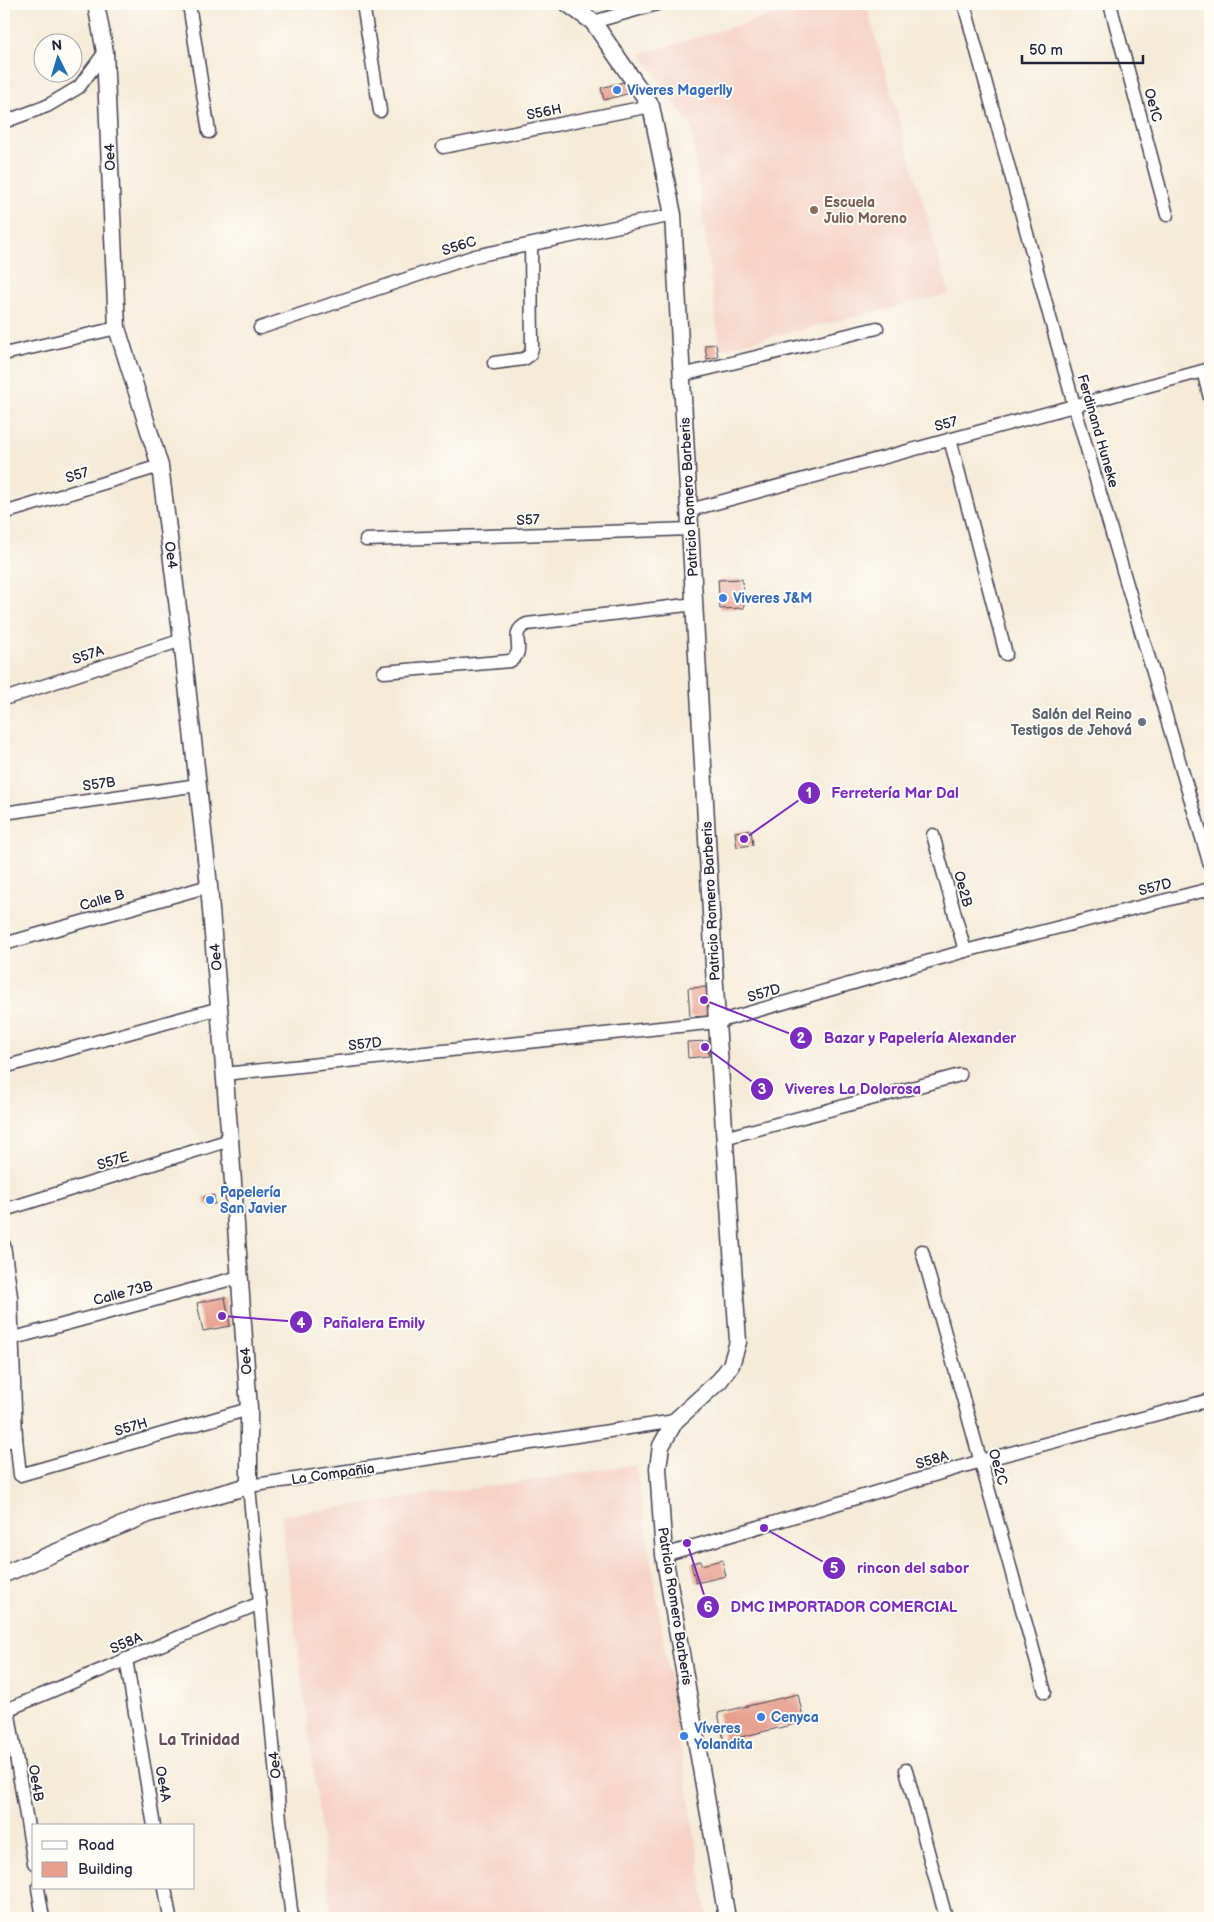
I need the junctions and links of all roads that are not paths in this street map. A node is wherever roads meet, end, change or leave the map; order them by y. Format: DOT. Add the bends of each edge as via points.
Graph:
graph roads {
  1 [pos="96,4"];
  2 [pos="189,4"];
  3 [pos="363,4"];
  4 [pos="568,4"];
  5 [pos="658,4"];
  6 [pos="964,4"];
  7 [pos="1110,4"];
  8 [pos="594,22"];
  9 [pos="105,52"];
  10 [pos="651,106"];
  11 [pos="380,111"];
  12 [pos="4,122"];
  13 [pos="209,132"];
  14 [pos="443,147"];
  15 [pos="673,215"];
  16 [pos="1167,215"];
  17 [pos="530,244"];
  18 [pos="117,328"];
  19 [pos="260,328"];
  20 [pos="877,328"];
  21 [pos="4,354"];
  22 [pos="494,363"];
  23 [pos="1207,370"];
  24 [pos="682,374"];
  25 [pos="1210,398"];
  26 [pos="1074,406"];
  27 [pos="950,439"];
  28 [pos="160,466"];
  29 [pos="690,510"];
  30 [pos="4,513"];
  31 [pos="691,529"];
  32 [pos="366,540"];
  33 [pos="695,604"];
  34 [pos="182,640"];
  35 [pos="1006,654"];
  36 [pos="384,672"];
  37 [pos="4,698"];
  38 [pos="198,785"];
  39 [pos="4,813"];
  40 [pos="933,835"];
  41 [pos="1210,865"];
  42 [pos="209,886"];
  43 [pos="1210,889"];
  44 [pos="4,944"];
  45 [pos="965,951"];
  46 [pos="220,1008"];
  47 [pos="717,1022"];
  48 [pos="4,1067"];
  49 [pos="224,1074"];
  50 [pos="960,1075"];
  51 [pos="724,1138"];
  52 [pos="230,1140"];
  53 [pos="4,1210"];
  54 [pos="4,1245"];
  55 [pos="922,1251"];
  56 [pos="239,1277"];
  57 [pos="8,1298"];
  58 [pos="14,1338"];
  59 [pos="1210,1400"];
  60 [pos="250,1408"];
  61 [pos="675,1422"];
  62 [pos="16,1438"];
  63 [pos="4,1443"];
  64 [pos="981,1462"];
  65 [pos="250,1486"];
  66 [pos="664,1555"];
  67 [pos="4,1574"];
  68 [pos="260,1603"];
  69 [pos="126,1659"];
  70 [pos="1046,1692"];
  71 [pos="6,1710"];
  72 [pos="906,1770"];
  73 [pos="154,1824"];
  74 [pos="32,1852"];
  75 [pos="38,1890"];
  76 [pos="165,1890"];
  77 [pos="43,1918"];
  78 [pos="170,1918"];
  79 [pos="292,1918"];
  80 [pos="727,1918"];
  81 [pos="946,1918"];
  1 -- 9 [label="street, Oe4"];
  2 -- 13 [label="street"];
  3 -- 11 [label="street"];
  4 -- 8 [label="street, Patricio Romero Barberis"];
  5 -- 8 [label="street"];
  6 -- 26 [label="street, Ferdinand Huneke"];
  7 -- 16 [label="street, Oe1C"];
  8 -- 10 [label="street, Patricio Romero Barberis"];
  9 -- 12 [label="street" via="79,87 47,106"];
  9 -- 18 [label="street, Oe4"];
  10 -- 14 [label="street, S56H"];
  10 -- 15 [label="street, Patricio Romero Barberis"];
  15 -- 17 [label="street, S56C"];
  15 -- 24 [label="street, Patricio Romero Barberis"];
  17 -- 19 [label="street, S56C" via="475,256"];
  17 -- 22 [label="street" via="530,355 524,359"];
  18 -- 21 [label="street"];
  18 -- 28 [label="street, Oe4"];
  20 -- 24 [label="street"];
  23 -- 25 [label="street"];
  23 -- 26 [label="street, S57"];
  24 -- 29 [label="street, Patricio Romero Barberis"];
  26 -- 27 [label="street, S57"];
  26 -- 41 [label="street, Ferdinand Huneke"];
  27 -- 29 [label="street, S57"];
  27 -- 35 [label="street"];
  28 -- 30 [label="street, S57"];
  28 -- 34 [label="street, Oe4"];
  29 -- 31 [label="street, Patricio Romero Barberis"];
  31 -- 32 [label="street, S57"];
  31 -- 33 [label="street, Patricio Romero Barberis"];
  33 -- 36 [label="street" via="527,624 517,633 518,652 510,661"];
  33 -- 47 [label="street, Patricio Romero Barberis"];
  34 -- 37 [label="street, S57A"];
  34 -- 38 [label="street, Oe4"];
  38 -- 39 [label="street, S57B"];
  38 -- 42 [label="street, Oe4"];
  40 -- 45 [label="street, Oe2B"];
  42 -- 44 [label="street, Calle B"];
  42 -- 46 [label="street, Oe4"];
  43 -- 45 [label="street, S57D"];
  45 -- 47 [label="street, S57D"];
  46 -- 48 [label="street"];
  46 -- 49 [label="street, Oe4"];
  47 -- 49 [label="street, S57D"];
  47 -- 51 [label="street, Patricio Romero Barberis"];
  49 -- 52 [label="street, Oe4"];
  50 -- 51 [label="street"];
  51 -- 61 [label="street, Patricio Romero Barberis" via="738,1342 730,1365 720,1380"];
  52 -- 53 [label="street, S57E"];
  52 -- 56 [label="street, Oe4"];
  54 -- 57 [label="street"];
  55 -- 64 [label="street, Oe2C"];
  56 -- 58 [label="street, Calle 73B"];
  56 -- 60 [label="street, Oe4"];
  57 -- 58 [label="street"];
  58 -- 62 [label="street"];
  59 -- 64 [label="street, S58A"];
  60 -- 62 [label="street, S57H" via="20,1475"];
  60 -- 65 [label="street, Oe4"];
  61 -- 65 [label="street, La Compañia"];
  61 -- 66 [label="street, Patricio Romero Barberis" via="661,1446 658,1468"];
  62 -- 63 [label="street"];
  64 -- 66 [label="street, S58A"];
  64 -- 70 [label="street, Oe2C"];
  65 -- 67 [label="street, La Compañia" via="151,1512"];
  65 -- 68 [label="street, Oe4"];
  66 -- 80 [label="street, Patricio Romero Barberis"];
  68 -- 69 [label="street, S58A"];
  68 -- 79 [label="street, Oe4"];
  69 -- 71 [label="street, S58A"];
  69 -- 73 [label="street, Oe4A"];
  71 -- 74 [label="street, Oe4B"];
  72 -- 81 [label="street"];
  75 -- 77 [label="street"];
  76 -- 78 [label="street"];
}
